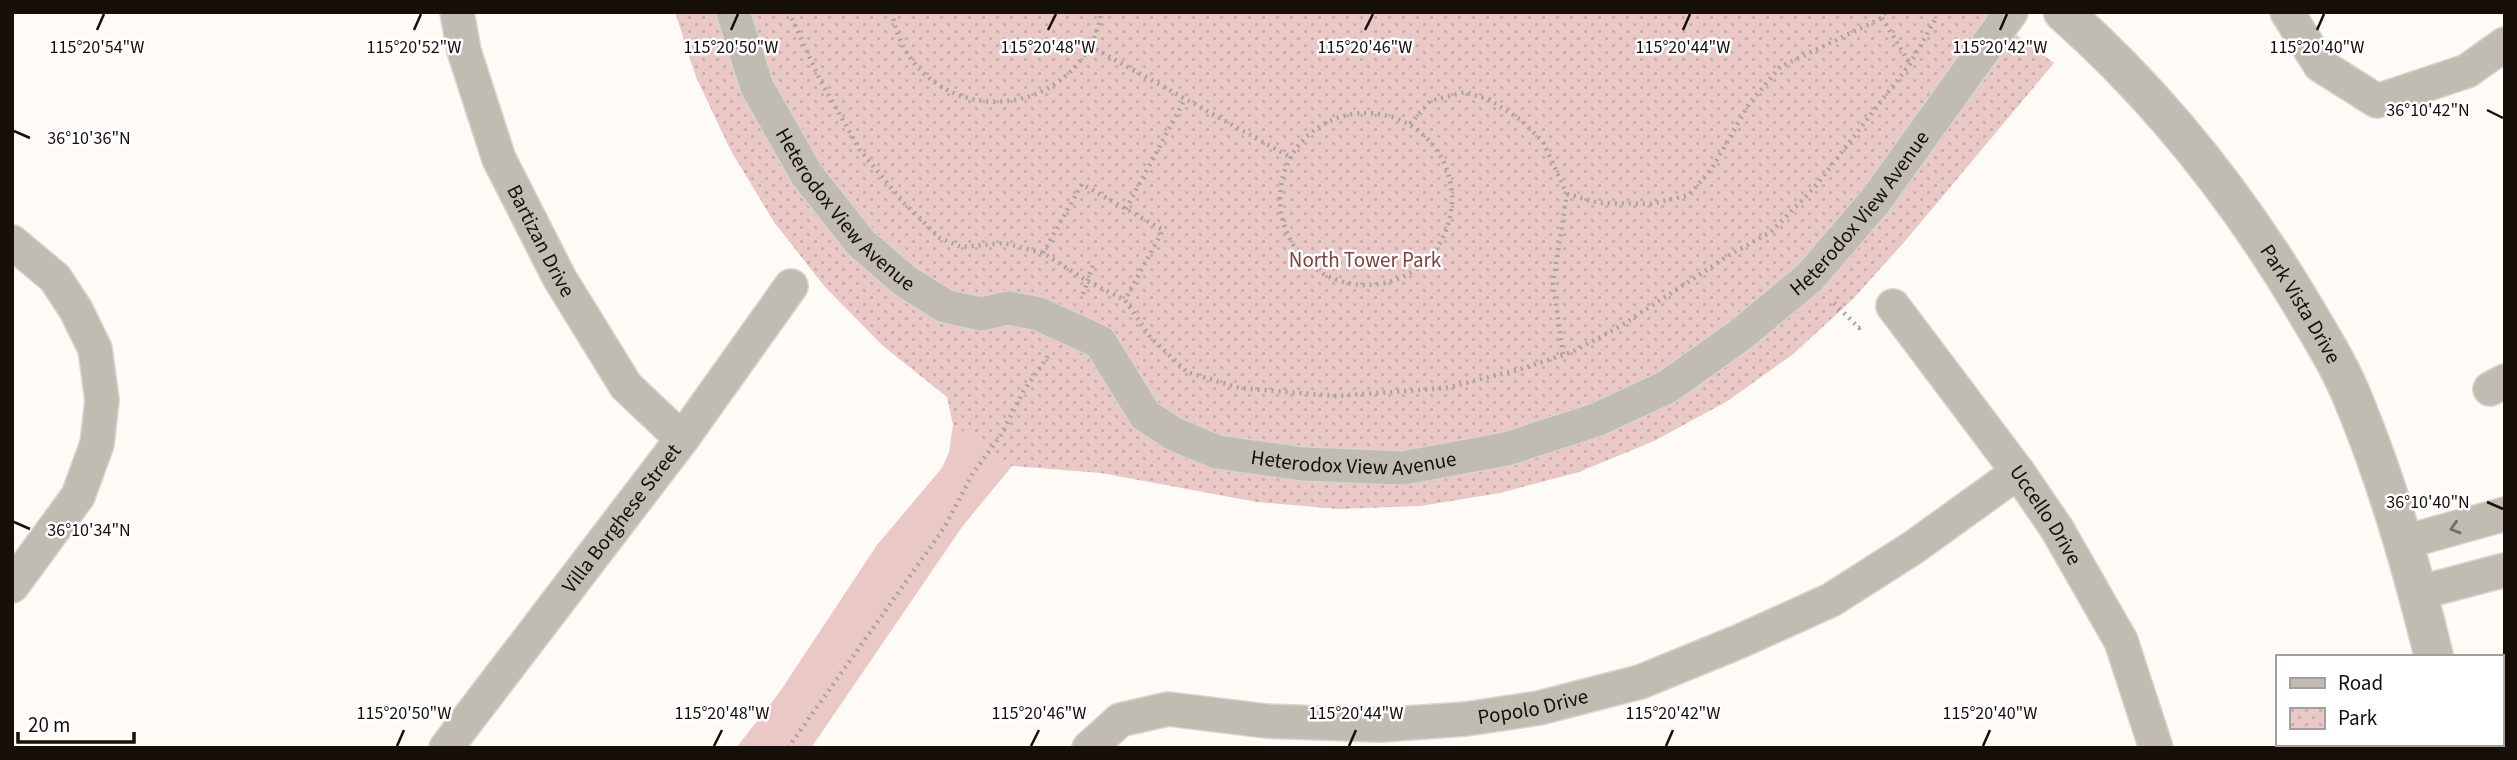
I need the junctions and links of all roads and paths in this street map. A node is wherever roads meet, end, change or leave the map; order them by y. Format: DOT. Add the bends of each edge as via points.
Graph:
graph roads {
  1 [pos="457,12"];
  2 [pos="733,12"];
  3 [pos="789,12"];
  4 [pos="892,12"];
  5 [pos="1101,12"];
  6 [pos="1886,12"];
  7 [pos="2011,12"];
  8 [pos="2063,12"];
  9 [pos="2287,12"];
  10 [pos="1937,16"];
  11 [pos="1882,18"];
  12 [pos="2505,44"];
  13 [pos="1090,46"];
  14 [pos="1910,64"];
  15 [pos="1185,99"];
  16 [pos="1410,124"];
  17 [pos="1290,158"];
  18 [pos="1567,194"];
  19 [pos="1126,209"];
  20 [pos="12,242"];
  21 [pos="1043,253"];
  22 [pos="1093,265"];
  23 [pos="1810,277"];
  24 [pos="1089,282"];
  25 [pos="791,286"];
  26 [pos="1125,300"];
  27 [pos="1893,306"];
  28 [pos="1068,327"];
  29 [pos="1563,355"];
  30 [pos="682,439"];
  31 [pos="2018,472"];
  32 [pos="2505,514"];
  33 [pos="2405,542"];
  34 [pos="2505,569"];
  35 [pos="12,586"];
  36 [pos="2418,593"];
  37 [pos="2434,655"];
  38 [pos="1320,735"];
  39 [pos="446,748"];
  40 [pos="788,748"];
  41 [pos="1089,748"];
  42 [pos="2156,748"];
  1 -- 30 [label="street, Bartizan Drive" via="464,51 499,159 560,279 626,386"];
  2 -- 28 [label="street, Heterodox View Avenue" via="757,87 807,174 861,243 905,281 945,306 981,314 1008,308 1040,314"];
  3 -- 21 [label="path" via="820,80 860,149 904,203 940,237 961,247 1004,243"];
  4 -- 13 [label="path" via="895,32 914,64 939,87 971,100 1004,103 1038,94 1066,77"];
  5 -- 13 [label="path"];
  6 -- 11 [label="path"];
  7 -- 23 [label="street, Heterodox View Avenue" via="1876,200"];
  8 -- 33 [label="street, Park Vista Drive" via="2149,96 2239,207 2285,275 2355,402"];
  9 -- 12 [label="street" via="2320,65 2377,101 2468,71"];
  10 -- 14 [label="path"];
  11 -- 14 [label="path"];
  11 -- 18 [label="path" via="1780,67 1749,104 1713,168 1689,195 1651,204 1599,203"];
  13 -- 15 [label="path"];
  14 -- 29 [label="path" via="1814,188 1771,232 1619,327"];
  15 -- 17 [label="path"];
  15 -- 19 [label="path"];
  16 -- 17 [label="path" via="1381,114 1352,113 1323,123 1300,142"];
  16 -- 17 [label="path" via="1431,142 1446,165 1452,191 1450,219 1440,244 1422,265 1398,280 1372,286 1345,284 1297,253 1283,226 1278,197"];
  16 -- 18 [label="path" via="1430,102 1465,92 1490,100 1521,120 1543,142"];
  18 -- 29 [label="path" via="1553,284"];
  19 -- 21 [label="path" via="1082,184"];
  19 -- 26 [label="path" via="1163,230"];
  20 -- 35 [label="street" via="55,278 76,310 95,349 102,400 97,444 78,496"];
  21 -- 24 [label="path"];
  22 -- 24 [label="path"];
  23 -- 27 [label="path" via="1859,328"];
  23 -- 28 [label="street, Heterodox View Avenue" via="1667,387 1596,420 1506,449 1403,468 1303,464 1217,452 1174,434 1146,415 1100,342"];
  24 -- 26 [label="path"];
  24 -- 28 [label="path"];
  25 -- 30 [label="street, Villa Borghese Street"];
  26 -- 29 [label="path" via="1150,337 1187,373 1240,388 1336,396 1446,388"];
  27 -- 31 [label="street, Uccello Drive"];
  28 -- 40 [label="path" via="973,473 944,528"];
  30 -- 39 [label="street, Villa Borghese Street"];
  31 -- 38 [label="street, Popolo Drive" via="1831,600 1640,682 1539,708"];
  31 -- 42 [label="street, Uccello Drive" via="2057,529 2121,641"];
  32 -- 33 [label="street, one-way"];
  33 -- 36 [label="street, Park Vista Drive"];
  34 -- 36 [label="street"];
  36 -- 37 [label="street, Park Vista Drive"];
  38 -- 41 [label="street, Popolo Drive" via="1266,721 1168,709 1119,720"];
}
